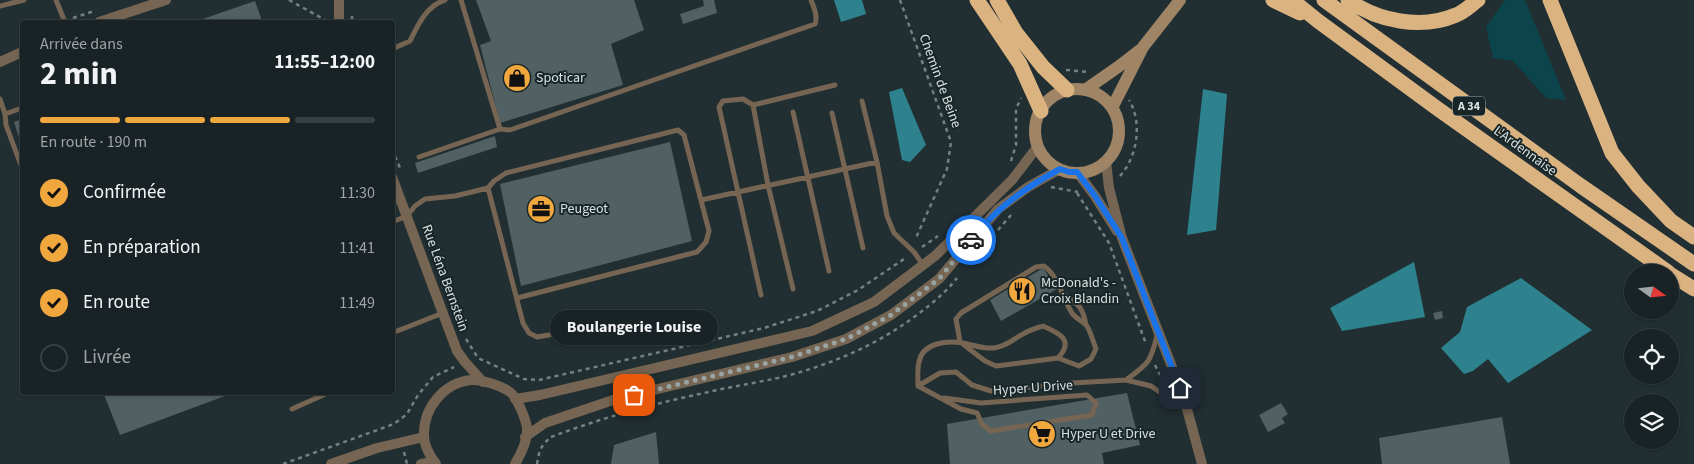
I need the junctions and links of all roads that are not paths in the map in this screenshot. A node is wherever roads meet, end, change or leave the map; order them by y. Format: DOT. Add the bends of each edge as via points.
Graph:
graph roads {
  1 [pos="24,0"];
  2 [pos="56,0"];
  3 [pos="166,0"];
  4 [pos="339,0"];
  5 [pos="445,0"];
  6 [pos="461,0"];
  7 [pos="811,0"];
  8 [pos="977,0"];
  9 [pos="998,0"];
  10 [pos="1180,0"];
  11 [pos="1273,0"];
  12 [pos="1292,0"];
  13 [pos="1324,0"];
  14 [pos="1348,0"];
  15 [pos="1478,0"];
  16 [pos="1550,0"];
  17 [pos="0,6"];
  18 [pos="63,20"];
  19 [pos="117,20"];
  20 [pos="339,20"];
  21 [pos="1318,21"];
  22 [pos="1144,47"];
  23 [pos="395,48"];
  24 [pos="20,53"];
  25 [pos="0,62"];
  26 [pos="835,85"];
  27 [pos="1067,90"];
  28 [pos="1085,90"];
  29 [pos="0,98"];
  30 [pos="862,101"];
  31 [pos="753,105"];
  32 [pos="1112,108"];
  33 [pos="20,109"];
  34 [pos="1041,111"];
  35 [pos="793,112"];
  36 [pos="832,112"];
  37 [pos="5,114"];
  38 [pos="500,129"];
  39 [pos="1038,146"];
  40 [pos="419,157"];
  41 [pos="1106,160"];
  42 [pos="877,162"];
  43 [pos="20,163"];
  44 [pos="845,169"];
  45 [pos="1060,169"];
  46 [pos="1077,172"];
  47 [pos="397,175"];
  48 [pos="808,177"];
  49 [pos="768,186"];
  50 [pos="488,188"];
  51 [pos="738,192"];
  52 [pos="701,200"];
  53 [pos="407,216"];
  54 [pos="395,221"];
  55 [pos="1694,237"];
  56 [pos="1122,238"];
  57 [pos="863,248"];
  58 [pos="1656,264"];
  59 [pos="1694,264"];
  60 [pos="923,265"];
  61 [pos="829,271"];
  62 [pos="1679,279"];
  63 [pos="793,289"];
  64 [pos="1694,289"];
  65 [pos="761,295"];
  66 [pos="1064,295"];
  67 [pos="517,298"];
  68 [pos="444,313"];
  69 [pos="1086,325"];
  70 [pos="595,327"];
  71 [pos="1159,331"];
  72 [pos="395,332"];
  73 [pos="960,342"];
  74 [pos="1058,358"];
  75 [pos="1126,380"];
  76 [pos="484,382"];
  77 [pos="918,386"];
  78 [pos="323,395"];
  79 [pos="944,398"];
  80 [pos="1184,398"];
  81 [pos="515,399"];
  82 [pos="292,409"];
  83 [pos="424,437"];
  84 [pos="525,437"];
  85 [pos="518,462"];
  86 [pos="435,463"];
  87 [pos="331,464"];
  88 [pos="421,464"];
  89 [pos="1202,464"];
  1 -- 17 [label="lane"];
  2 -- 18 [label="lane"];
  3 -- 19 [label="street"];
  4 -- 20 [label="street"];
  5 -- 23 [label="lane" via="421,18 410,41"];
  6 -- 38 [label="lane"];
  7 -- 38 [label="lane" via="816,14 814,24 510,130"];
  8 -- 34 [label="highway" via="1020,64"];
  9 -- 27 [label="highway" via="1016,33 1043,67"];
  10 -- 22 [label="street"];
  11 -- 21 [label="highway"];
  12 -- 21 [label="highway, L'Ardennaise / A 34"];
  13 -- 59 [label="highway, L'Ardennaise / A 34"];
  14 -- 15 [label="highway" via="1390,20 1428,23 1456,15"];
  16 -- 55 [label="highway" via="1612,153 1671,221"];
  21 -- 58 [label="highway, L'Ardennaise / A 34"];
  22 -- 28 [label="street"];
  22 -- 32 [label="street"];
  24 -- 25 [label="street"];
  26 -- 31 [label="lane"];
  27 -- 28 [label="street"];
  27 -- 34 [label="street" via="1054,96"];
  28 -- 32 [label="street" via="1100,95"];
  29 -- 37 [label="lane"];
  30 -- 42 [label="lane"];
  31 -- 49 [label="lane"];
  31 -- 51 [label="lane" via="743,99 723,101 719,107"];
  32 -- 41 [label="street" via="1118,122 1118,139 1112,155"];
  33 -- 37 [label="lane"];
  34 -- 39 [label="street" via="1036,123"];
  35 -- 48 [label="lane"];
  36 -- 44 [label="lane"];
  37 -- 43 [label="lane"];
  38 -- 40 [label="lane"];
  39 -- 45 [label="street" via="1051,166"];
  39 -- 60 [label="street" via="1012,180"];
  41 -- 46 [label="street" via="1086,172"];
  41 -- 56 [label="street" via="1109,188"];
  42 -- 44 [label="lane"];
  42 -- 60 [label="lane" via="887,216 894,233"];
  44 -- 48 [label="lane"];
  44 -- 57 [label="lane"];
  45 -- 46 [label="street"];
  45 -- 84 [label="street" via="998,209 939,279 891,315 846,339 792,357 616,399 545,423"];
  46 -- 56 [label="street"];
  47 -- 53 [label="street, Rue Léna Bernstein"];
  48 -- 49 [label="lane"];
  48 -- 61 [label="lane"];
  49 -- 51 [label="lane"];
  49 -- 63 [label="lane"];
  50 -- 52 [label="lane" via="506,173 678,130 684,135"];
  50 -- 53 [label="lane" via="425,199"];
  50 -- 67 [label="lane"];
  51 -- 52 [label="lane"];
  51 -- 65 [label="lane"];
  52 -- 67 [label="lane" via="709,231 706,242 697,252"];
  53 -- 54 [label="lane"];
  53 -- 68 [label="street, Rue Léna Bernstein"];
  56 -- 71 [label="street"];
  60 -- 81 [label="street" via="874,302 812,331 540,396"];
  62 -- 64 [label="highway, L'Ardennaise / A 34"];
  66 -- 69 [label="lane" via="1076,319"];
  66 -- 69 [label="lane" via="1077,302 1084,313"];
  66 -- 73 [label="lane" via="1049,270 1044,266 1036,267 960,313 956,320"];
  67 -- 70 [label="lane" via="523,323 529,333 538,337"];
  68 -- 72 [label="lane"];
  68 -- 76 [label="street, Rue Léna Bernstein" via="457,351"];
  69 -- 74 [label="lane" via="1096,349 1092,359 1079,366"];
  71 -- 75 [label="lane" via="1151,358"];
  71 -- 80 [label="street"];
  73 -- 74 [label="lane" via="996,366"];
  73 -- 74 [label="lane" via="992,348 1009,344 1024,333 1043,326 1060,334 1066,342 1065,350"];
  73 -- 77 [label="lane" via="945,342 929,347 921,354"];
  75 -- 77 [label="lane" via="991,391 972,385 956,372 940,374"];
  75 -- 80 [label="lane" via="1151,386 1174,402"];
  76 -- 81 [label="street" via="511,393"];
  76 -- 83 [label="street" via="471,380 452,386 435,400 426,416"];
  77 -- 79 [label="lane"];
  78 -- 82 [label="lane"];
  79 -- 79 [label="lane, Hyper U Drive" via="977,413 991,432 1092,415 1096,403 1087,396 981,403"];
  80 -- 89 [label="street"];
  81 -- 84 [label="street" via="527,428"];
  83 -- 86 [label="street"];
  83 -- 87 [label="street" via="377,448"];
  84 -- 85 [label="street"];
  86 -- 88 [label="street"];
}
